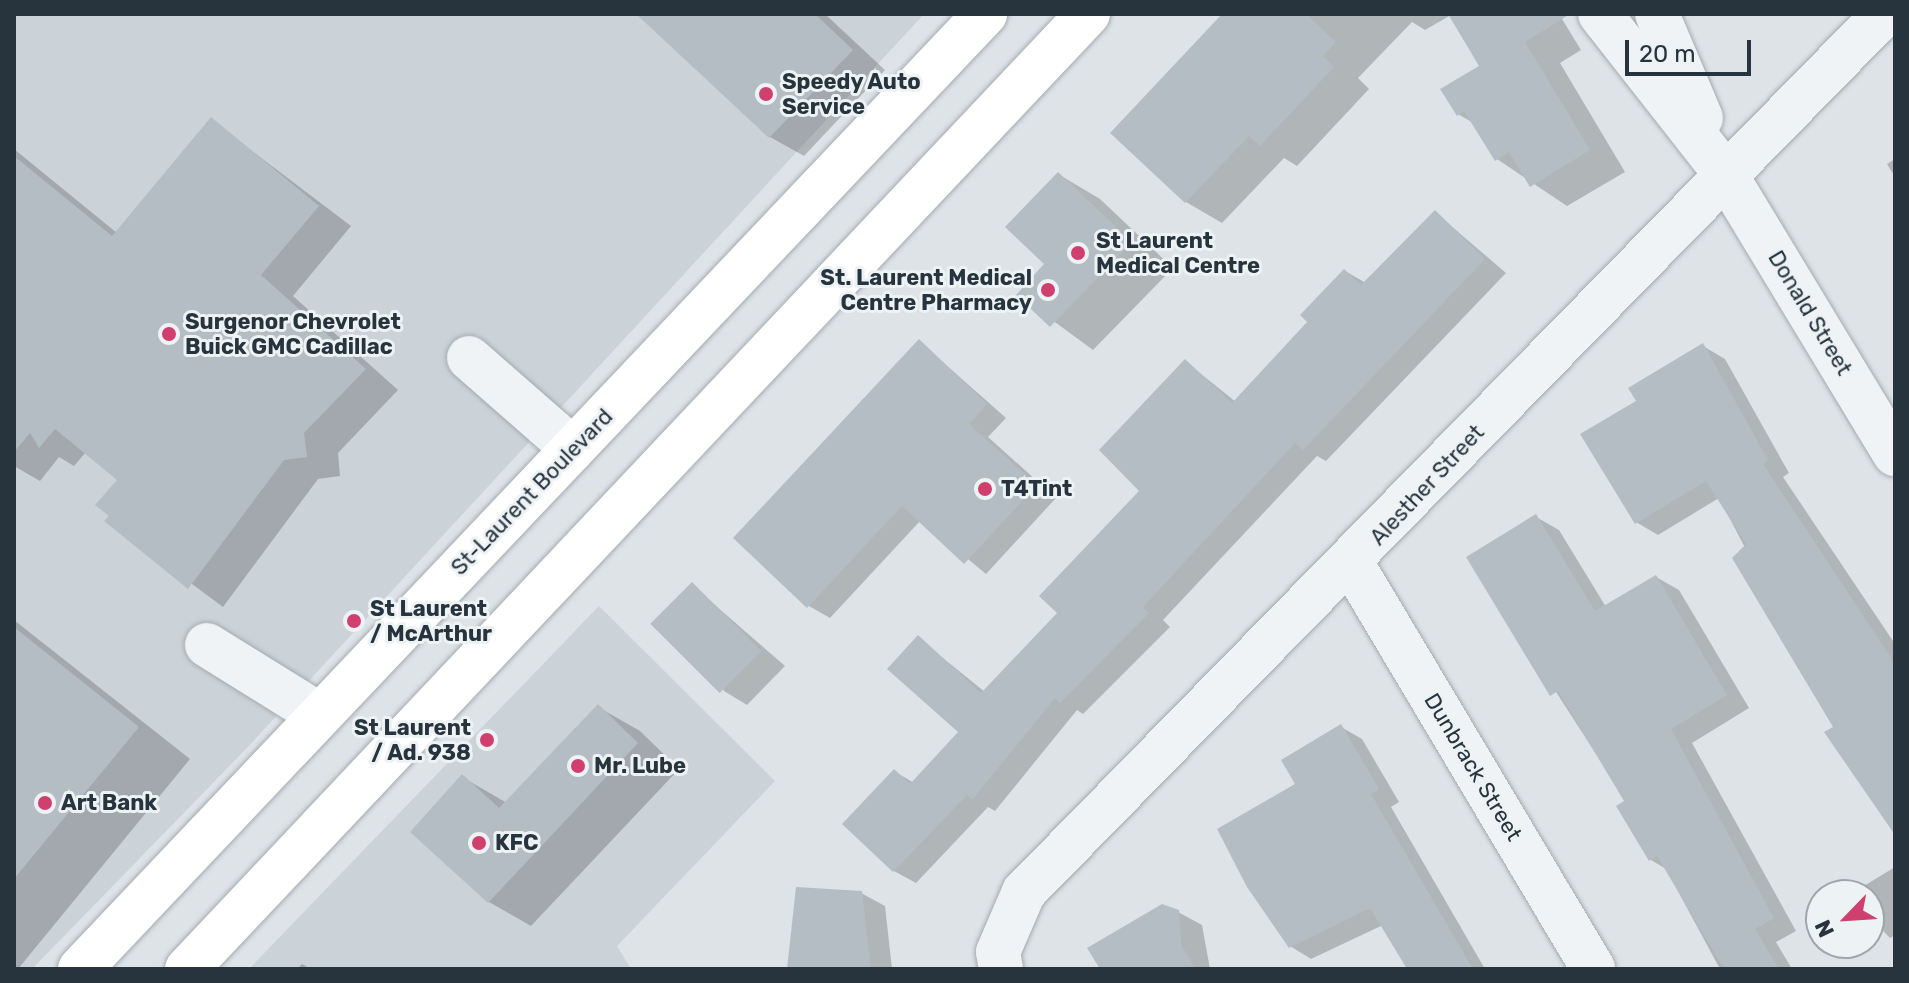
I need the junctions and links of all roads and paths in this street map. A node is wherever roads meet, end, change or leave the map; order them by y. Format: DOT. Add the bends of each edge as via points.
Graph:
graph roads {
  1 [pos="985,14"];
  2 [pos="1088,14"];
  3 [pos="1600,14"];
  4 [pos="1657,14"];
  5 [pos="1884,14"];
  6 [pos="1724,172"];
  7 [pos="469,358"];
  8 [pos="573,449"];
  9 [pos="1895,454"];
  10 [pos="1352,564"];
  11 [pos="207,645"];
  12 [pos="320,715"];
  13 [pos="80,969"];
  14 [pos="187,969"];
  15 [pos="1001,969"];
  16 [pos="1593,969"];
  1 -- 8 [label="main road, St-Laurent Boulevard"];
  2 -- 14 [label="main road"];
  3 -- 6 [label="street, Donald Street"];
  4 -- 6 [label="street, Donald Street"];
  5 -- 6 [label="street, Alesther Street"];
  6 -- 9 [label="street, Donald Street"];
  6 -- 10 [label="street, Alesther Street"];
  7 -- 8 [label="street"];
  8 -- 12 [label="main road, St-Laurent Boulevard"];
  10 -- 15 [label="street, Alesther Street" via="1024,892 998,952"];
  10 -- 16 [label="street, Dunbrack Street"];
  11 -- 12 [label="street"];
  12 -- 13 [label="main road, St-Laurent Boulevard"];
}
